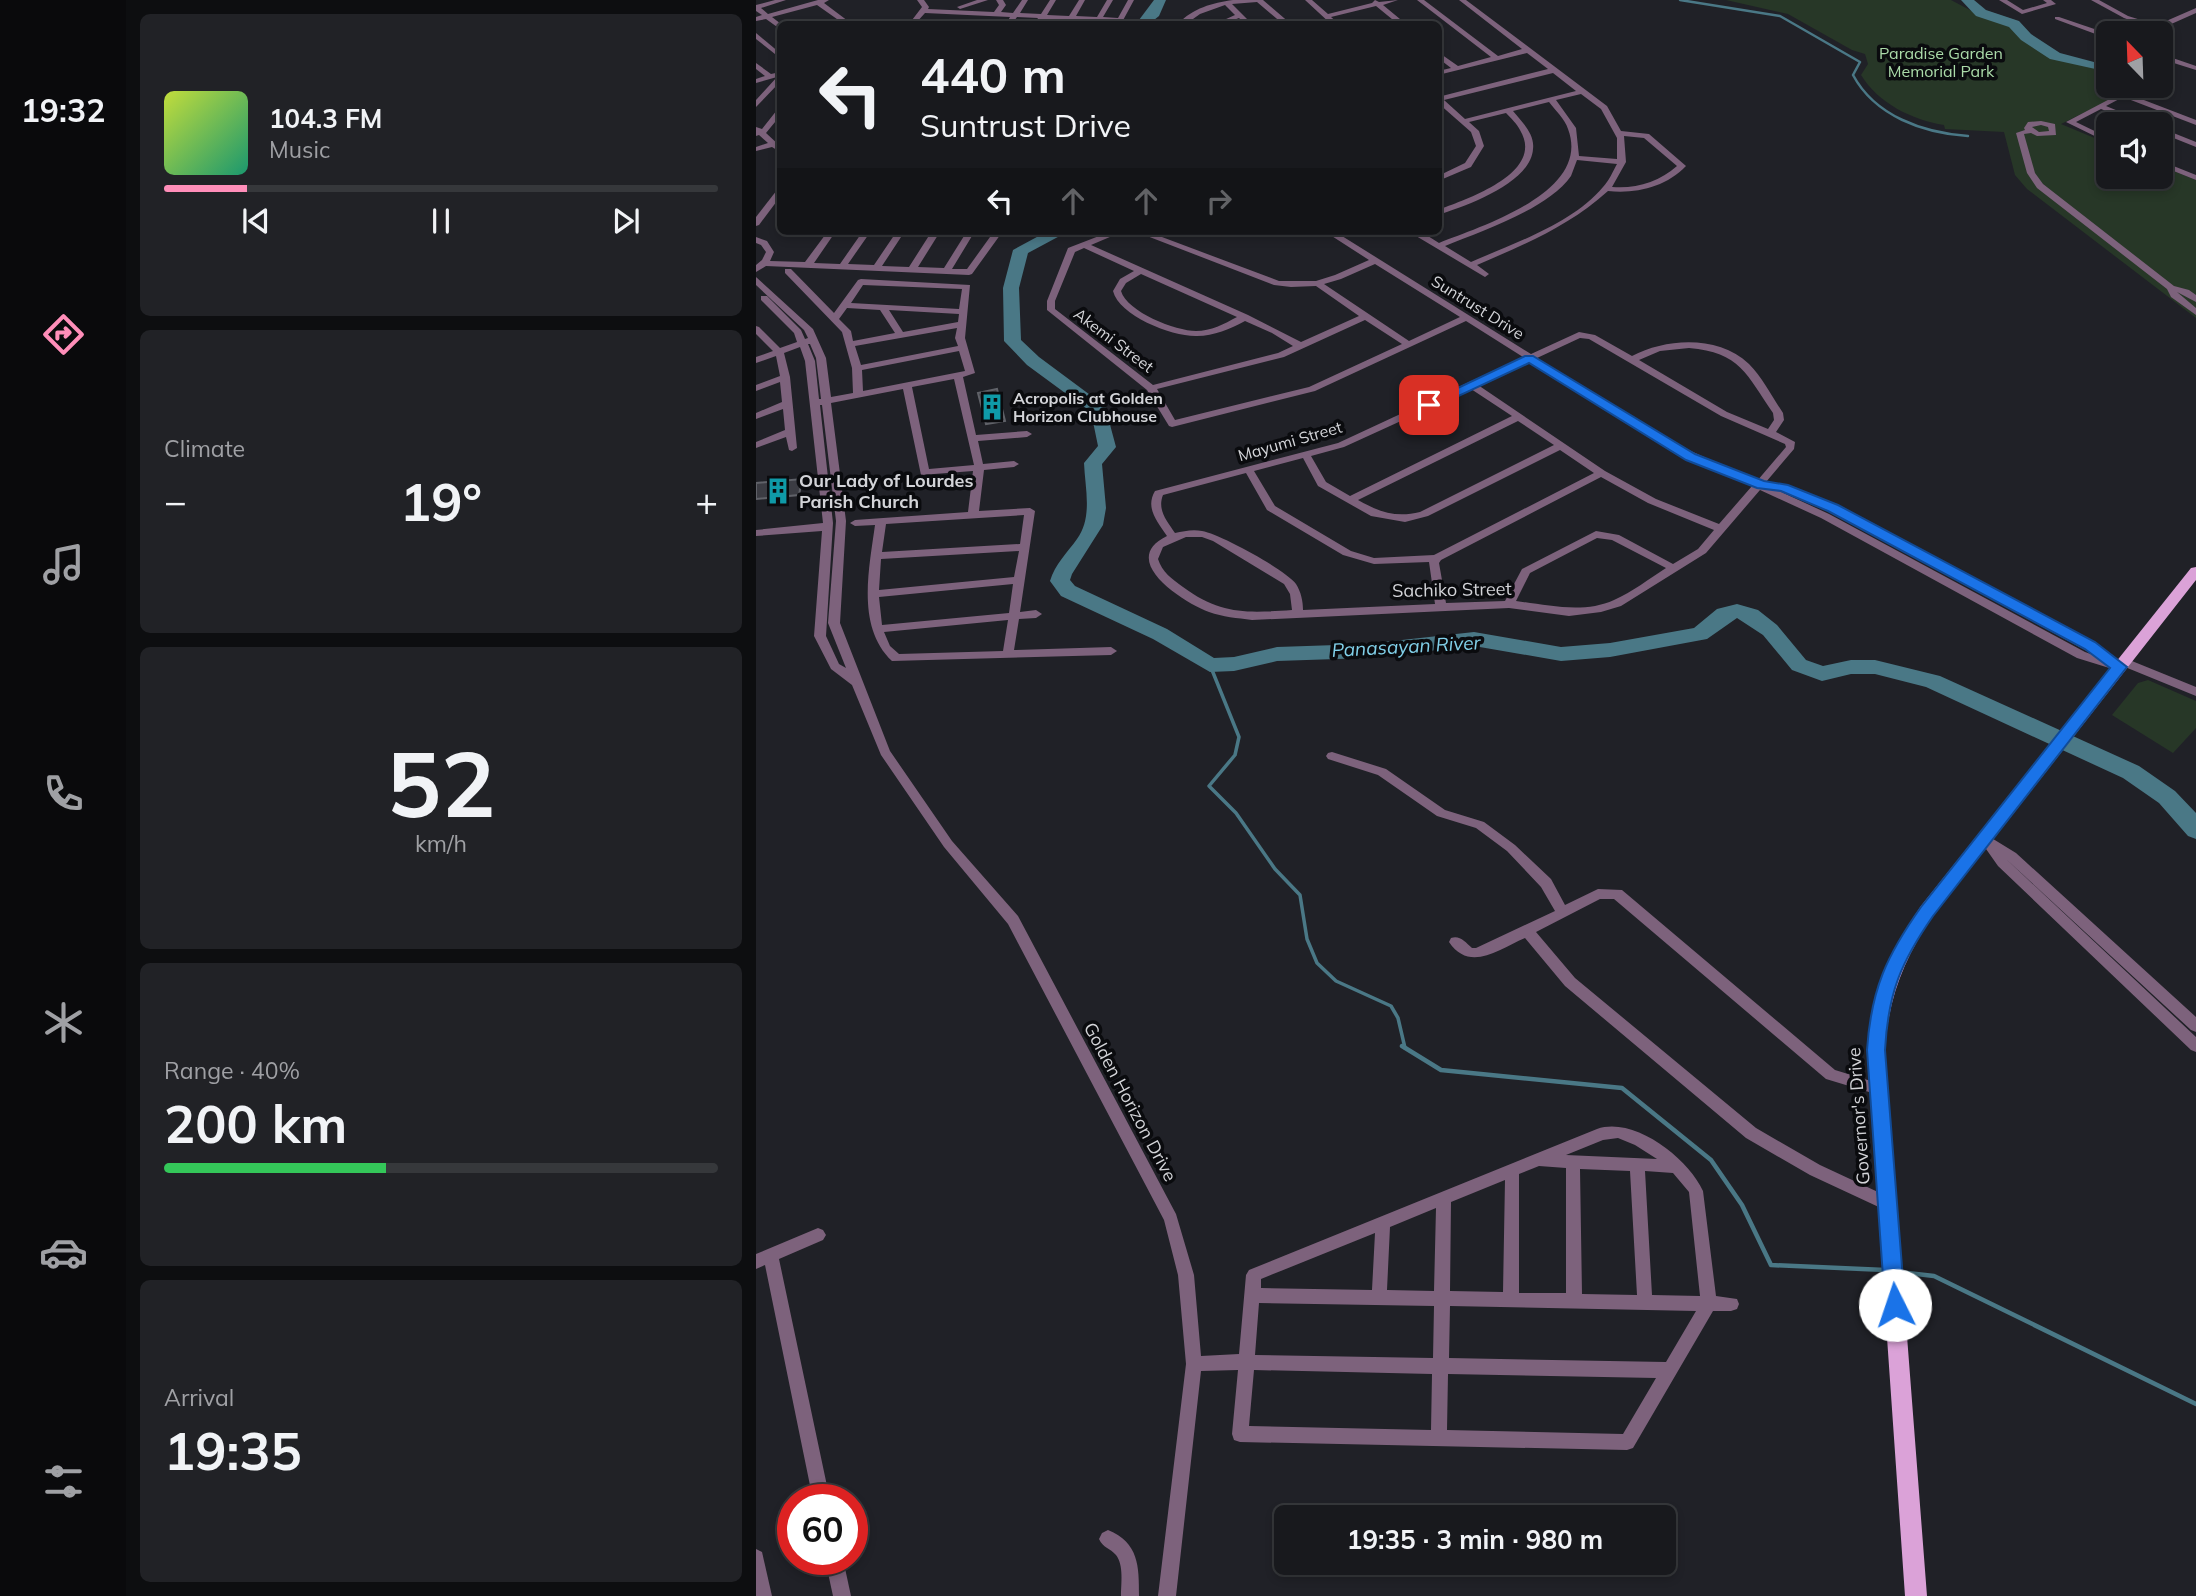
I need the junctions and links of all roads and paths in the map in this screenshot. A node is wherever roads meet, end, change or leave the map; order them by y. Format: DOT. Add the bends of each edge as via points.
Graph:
graph roads {
  1 [pos="783,0"];
  2 [pos="920,0"];
  3 [pos="985,0"];
  4 [pos="999,0"];
  5 [pos="1025,0"];
  6 [pos="1053,0"];
  7 [pos="1082,0"];
  8 [pos="1110,0"];
  9 [pos="1131,0"];
  10 [pos="1256,0"];
  11 [pos="1308,0"];
  12 [pos="1395,0"];
  13 [pos="1420,0"];
  14 [pos="1462,0"];
  15 [pos="2002,0"];
  16 [pos="2046,0"];
  17 [pos="2094,0"];
  18 [pos="822,1"];
  19 [pos="1374,2"];
  20 [pos="1226,3"];
  21 [pos="756,7"];
  22 [pos="960,10"];
  23 [pos="2196,10"];
  24 [pos="923,11"];
  25 [pos="988,14"];
  26 [pos="996,15"];
  27 [pos="767,16"];
  28 [pos="1015,16"];
  29 [pos="1240,16"];
  30 [pos="1326,16"];
  31 [pos="1043,17"];
  32 [pos="2057,18"];
  33 [pos="756,19"];
  34 [pos="845,21"];
  35 [pos="915,21"];
  36 [pos="953,21"];
  37 [pos="982,21"];
  38 [pos="1011,21"];
  39 [pos="1040,21"];
  40 [pos="1069,21"];
  41 [pos="1098,21"];
  42 [pos="1120,21"];
  43 [pos="1186,21"];
  44 [pos="1226,21"];
  45 [pos="1246,21"];
  46 [pos="1283,21"];
  47 [pos="1332,21"];
  48 [pos="1398,21"];
  49 [pos="2137,21"];
  50 [pos="2172,21"];
  51 [pos="777,24"];
  52 [pos="2096,32"];
  53 [pos="756,35"];
  54 [pos="1528,50"];
  55 [pos="777,53"];
  56 [pos="1442,57"];
  57 [pos="1497,58"];
  58 [pos="2174,60"];
  59 [pos="756,65"];
  60 [pos="1456,68"];
  61 [pos="2196,68"];
  62 [pos="1554,70"];
  63 [pos="1442,72"];
  64 [pos="777,76"];
  65 [pos="770,77"];
  66 [pos="777,80"];
  67 [pos="756,81"];
  68 [pos="1584,91"];
  69 [pos="1442,98"];
  70 [pos="1551,99"];
  71 [pos="1442,102"];
  72 [pos="756,105"];
  73 [pos="2100,106"];
  74 [pos="1508,110"];
  75 [pos="2115,112"];
  76 [pos="777,116"];
  77 [pos="1465,121"];
  78 [pos="2196,122"];
  79 [pos="2030,131"];
  80 [pos="758,132"];
  81 [pos="1619,133"];
  82 [pos="2096,135"];
  83 [pos="2173,135"];
  84 [pos="2196,145"];
  85 [pos="777,146"];
  86 [pos="777,148"];
  87 [pos="756,149"];
  88 [pos="1577,158"];
  89 [pos="1622,162"];
  90 [pos="2173,168"];
  91 [pos="1442,177"];
  92 [pos="2196,178"];
  93 [pos="1608,189"];
  94 [pos="777,196"];
  95 [pos="1442,211"];
  96 [pos="756,223"];
  97 [pos="829,235"];
  98 [pos="864,235"];
  99 [pos="898,235"];
  100 [pos="933,235"];
  101 [pos="968,235"];
  102 [pos="997,235"];
  103 [pos="1110,235"];
  104 [pos="1149,235"];
  105 [pos="1334,235"];
  106 [pos="1421,235"];
  107 [pos="756,240"];
  108 [pos="1084,245"];
  109 [pos="1439,246"];
  110 [pos="1374,261"];
  111 [pos="809,263"];
  112 [pos="763,264"];
  113 [pos="843,265"];
  114 [pos="1469,265"];
  115 [pos="877,267"];
  116 [pos="912,269"];
  117 [pos="789,271"];
  118 [pos="947,271"];
  119 [pos="1138,272"];
  120 [pos="1485,274"];
  121 [pos="756,280"];
  122 [pos="1320,286"];
  123 [pos="2171,288"];
  124 [pos="756,291"];
  125 [pos="2196,299"];
  126 [pos="845,305"];
  127 [pos="883,307"];
  128 [pos="964,312"];
  129 [pos="2196,312"];
  130 [pos="1365,316"];
  131 [pos="1245,317"];
  132 [pos="835,318"];
  133 [pos="1466,318"];
  134 [pos="962,324"];
  135 [pos="756,328"];
  136 [pos="1584,334"];
  137 [pos="900,335"];
  138 [pos="810,344"];
  139 [pos="851,344"];
  140 [pos="1408,345"];
  141 [pos="1300,346"];
  142 [pos="962,348"];
  143 [pos="779,352"];
  144 [pos="1529,358"];
  145 [pos="756,360"];
  146 [pos="1632,360"];
  147 [pos="857,368"];
  148 [pos="958,376"];
  149 [pos="785,377"];
  150 [pos="1472,385"];
  151 [pos="907,386"];
  152 [pos="1151,387"];
  153 [pos="756,388"];
  154 [pos="858,395"];
  155 [pos="828,401"];
  156 [pos="815,403"];
  157 [pos="787,404"];
  158 [pos="756,416"];
  159 [pos="1518,417"];
  160 [pos="790,432"];
  161 [pos="1771,432"];
  162 [pos="1027,434"];
  163 [pos="972,438"];
  164 [pos="1790,442"];
  165 [pos="756,445"];
  166 [pos="1560,446"];
  167 [pos="792,448"];
  168 [pos="1306,455"];
  169 [pos="1014,464"];
  170 [pos="979,467"];
  171 [pos="1248,469"];
  172 [pos="1601,473"];
  173 [pos="1761,485"];
  174 [pos="1349,500"];
  175 [pos="973,515"];
  176 [pos="881,521"];
  177 [pos="855,523"];
  178 [pos="827,527"];
  179 [pos="1722,528"];
  180 [pos="756,533"];
  181 [pos="1172,536"];
  182 [pos="1024,547"];
  183 [pos="877,556"];
  184 [pos="1436,558"];
  185 [pos="1675,569"];
  186 [pos="2196,571"];
  187 [pos="1018,580"];
  188 [pos="874,594"];
  189 [pos="1509,604"];
  190 [pos="1441,607"];
  191 [pos="1298,613"];
  192 [pos="1036,614"];
  193 [pos="1013,615"];
  194 [pos="878,629"];
  195 [pos="1111,651"];
  196 [pos="1008,654"];
  197 [pos="2121,664"];
  198 [pos="856,682"];
  199 [pos="2196,692"];
  200 [pos="1332,756"];
  201 [pos="1985,839"];
  202 [pos="1562,912"];
  203 [pos="1527,931"];
  204 [pos="1456,942"];
  205 [pos="2196,1026"];
  206 [pos="2196,1046"];
  207 [pos="1879,1089"];
  208 [pos="1535,1161"];
  209 [pos="1573,1162"];
  210 [pos="1637,1164"];
  211 [pos="1677,1166"];
  212 [pos="1512,1170"];
  213 [pos="1444,1198"];
  214 [pos="1888,1213"];
  215 [pos="1383,1223"];
  216 [pos="818,1235"];
  217 [pos="763,1258"];
  218 [pos="1252,1294"];
  219 [pos="1379,1297"];
  220 [pos="1442,1298"];
  221 [pos="1511,1300"];
  222 [pos="1574,1301"];
  223 [pos="1645,1303"];
  224 [pos="1709,1304"];
  225 [pos="1731,1304"];
  226 [pos="1246,1363"];
  227 [pos="1194,1364"];
  228 [pos="1440,1366"];
  229 [pos="1669,1370"];
  230 [pos="1438,1438"];
  231 [pos="818,1484"];
  232 [pos="1108,1539"];
  233 [pos="756,1558"];
  234 [pos="837,1575"];
  235 [pos="763,1596"];
  236 [pos="842,1596"];
  237 [pos="1130,1596"];
  238 [pos="1167,1596"];
  239 [pos="1916,1596"];
  1 -- 21 [label="street"];
  2 -- 24 [label="street" via="926,5"];
  3 -- 22 [label="street"];
  4 -- 26 [label="street" via="1003,4"];
  5 -- 28 [label="street"];
  6 -- 31 [label="street"];
  7 -- 40 [label="street"];
  8 -- 41 [label="street"];
  9 -- 42 [label="street"];
  10 -- 20 [label="street"];
  10 -- 46 [label="street"];
  11 -- 30 [label="street"];
  12 -- 19 [label="street"];
  13 -- 57 [label="street"];
  14 -- 54 [label="street"];
  15 -- 16 [label="street" via="2021,12 2053,4"];
  17 -- 49 [label="street"];
  18 -- 27 [label="street"];
  18 -- 34 [label="street"];
  19 -- 30 [label="street"];
  19 -- 48 [label="street"];
  20 -- 29 [label="street"];
  20 -- 43 [label="street"];
  21 -- 27 [label="street"];
  22 -- 24 [label="street"];
  22 -- 25 [label="street"];
  22 -- 36 [label="street"];
  23 -- 50 [label="street"];
  24 -- 35 [label="street"];
  25 -- 26 [label="street"];
  25 -- 37 [label="street"];
  26 -- 28 [label="street"];
  27 -- 33 [label="street"];
  27 -- 51 [label="street"];
  28 -- 31 [label="street"];
  28 -- 38 [label="street"];
  29 -- 44 [label="street"];
  29 -- 45 [label="street"];
  30 -- 47 [label="street"];
  31 -- 39 [label="street"];
  31 -- 40 [label="street"];
  32 -- 52 [label="street"];
  53 -- 55 [label="street"];
  54 -- 57 [label="street"];
  54 -- 62 [label="street"];
  56 -- 60 [label="street"];
  57 -- 60 [label="street"];
  58 -- 61 [label="street"];
  59 -- 65 [label="street"];
  60 -- 63 [label="street"];
  62 -- 68 [label="street"];
  62 -- 69 [label="street"];
  64 -- 65 [label="street"];
  65 -- 67 [label="street"];
  66 -- 72 [label="street"];
  68 -- 70 [label="street"];
  68 -- 81 [label="street" via="1611,117"];
  70 -- 74 [label="street"];
  70 -- 88 [label="street" via="1575,129"];
  71 -- 77 [label="street"];
  73 -- 75 [label="street"];
  73 -- 78 [label="street" via="2123,94"];
  73 -- 82 [label="street" via="2070,122"];
  74 -- 77 [label="street"];
  74 -- 95 [label="street" via="1520,120 1530,141 1521,171 1500,186"];
  76 -- 80 [label="street"];
  77 -- 91 [label="street" via="1480,146 1468,165"];
  79 -- 123 [label="street" via="2020,133 2036,181"];
  80 -- 85 [label="street"];
  81 -- 89 [label="street"];
  81 -- 93 [label="street" via="1646,136 1682,166 1638,190"];
  83 -- 84 [label="street"];
  86 -- 87 [label="street"];
  88 -- 89 [label="street"];
  88 -- 109 [label="street" via="1565,179 1531,206"];
  89 -- 93 [label="street"];
  90 -- 92 [label="street"];
  93 -- 114 [label="street" via="1557,225"];
  94 -- 96 [label="street"];
  97 -- 111 [label="street"];
  98 -- 113 [label="street"];
  99 -- 115 [label="street"];
  100 -- 116 [label="street"];
  101 -- 118 [label="street"];
  102 -- 118 [label="street" via="973,270"];
  103 -- 108 [label="street, Akemi Street"];
  104 -- 122 [label="street" via="1277,283"];
  105 -- 110 [label="street, Suntrust Drive"];
  106 -- 109 [label="street"];
  107 -- 112 [label="street" via="769,249"];
  108 -- 119 [label="street"];
  108 -- 152 [label="street, Akemi Street" via="1071,250 1066,258 1051,310"];
  109 -- 114 [label="street"];
  110 -- 122 [label="street"];
  110 -- 133 [label="street, Suntrust Drive"];
  111 -- 112 [label="street"];
  111 -- 113 [label="street"];
  113 -- 115 [label="street"];
  114 -- 120 [label="street"];
  115 -- 116 [label="street"];
  116 -- 118 [label="street"];
  117 -- 132 [label="street"];
  119 -- 131 [label="street"];
  119 -- 131 [label="street" via="1123,281 1117,291 1119,299 1168,331 1206,333"];
  121 -- 138 [label="street, Golden Horizon Drive" via="798,318"];
  122 -- 130 [label="street"];
  123 -- 125 [label="street"];
  123 -- 129 [label="street"];
  124 -- 138 [label="street, Golden Horizon Drive"];
  126 -- 127 [label="street"];
  126 -- 128 [label="street" via="861,282 967,287"];
  126 -- 132 [label="street"];
  127 -- 128 [label="street"];
  127 -- 137 [label="street"];
  128 -- 134 [label="street"];
  130 -- 140 [label="street"];
  130 -- 141 [label="street"];
  131 -- 141 [label="street"];
  132 -- 139 [label="street"];
  133 -- 140 [label="street"];
  133 -- 144 [label="street, Suntrust Drive"];
  134 -- 137 [label="street"];
  134 -- 142 [label="street"];
  135 -- 143 [label="street"];
  136 -- 144 [label="street, Mayumi Street"];
  136 -- 146 [label="street"];
  137 -- 139 [label="street"];
  138 -- 143 [label="street"];
  138 -- 155 [label="street, Golden Horizon Drive"];
  138 -- 156 [label="street, Golden Horizon Drive"];
  139 -- 147 [label="street"];
  140 -- 152 [label="street, Akemi Street" via="1312,389 1172,424"];
  141 -- 152 [label="street" via="1281,355"];
  142 -- 147 [label="street"];
  142 -- 148 [label="street" via="970,373"];
  143 -- 145 [label="street"];
  143 -- 149 [label="street"];
  144 -- 150 [label="street, Mayumi Street"];
  144 -- 173 [label="street, Suntrust Drive" via="1691,457"];
  146 -- 161 [label="street" via="1724,414"];
  146 -- 161 [label="street" via="1667,347 1727,353 1746,367 1778,413"];
  147 -- 154 [label="street"];
  148 -- 151 [label="street"];
  148 -- 163 [label="street"];
  149 -- 153 [label="street"];
  149 -- 157 [label="street"];
  150 -- 159 [label="street"];
  150 -- 168 [label="street, Mayumi Street"];
  151 -- 154 [label="street"];
  151 -- 170 [label="street" via="925,473"];
  154 -- 155 [label="street"];
  155 -- 156 [label="street"];
  155 -- 198 [label="street, Golden Horizon Drive" via="841,521 834,623"];
  156 -- 178 [label="street, Golden Horizon Drive"];
  157 -- 158 [label="street"];
  157 -- 160 [label="street"];
  159 -- 166 [label="street"];
  159 -- 174 [label="street"];
  160 -- 165 [label="street"];
  160 -- 167 [label="street"];
  161 -- 164 [label="street"];
  162 -- 163 [label="street"];
  163 -- 170 [label="street"];
  164 -- 173 [label="street, Sachiko Street" via="1791,447"];
  166 -- 172 [label="street"];
  166 -- 174 [label="street" via="1414,517 1390,519"];
  168 -- 171 [label="street, Mayumi Street"];
  168 -- 174 [label="street" via="1322,484"];
  169 -- 170 [label="street"];
  170 -- 175 [label="street"];
  171 -- 181 [label="street, Mayumi Street" via="1160,493 1154,504"];
  171 -- 184 [label="street" via="1271,508 1347,553 1374,561"];
  172 -- 179 [label="street"];
  172 -- 184 [label="street"];
  173 -- 179 [label="street, Sachiko Street"];
  173 -- 197 [label="street, Suntrust Drive" via="2081,654"];
  175 -- 176 [label="street"];
  175 -- 182 [label="street" via="1030,511"];
  176 -- 177 [label="street"];
  176 -- 183 [label="street"];
  178 -- 180 [label="street"];
  178 -- 198 [label="street, Golden Horizon Drive" via="820,636 835,666"];
  179 -- 185 [label="street, Sachiko Street" via="1702,551"];
  181 -- 191 [label="street" via="1209,536 1285,579 1298,597"];
  181 -- 191 [label="street, Sachiko Street" via="1154,556 1156,570 1213,610 1252,616"];
  182 -- 183 [label="street"];
  182 -- 187 [label="street"];
  183 -- 188 [label="street"];
  184 -- 190 [label="street"];
  185 -- 189 [label="street, Sachiko Street" via="1601,608 1569,612"];
  185 -- 189 [label="street" via="1615,537 1596,534 1526,570"];
  186 -- 197 [label="main road, Governor's Drive"];
  187 -- 188 [label="street"];
  187 -- 193 [label="street"];
  188 -- 194 [label="street"];
  189 -- 190 [label="street, Sachiko Street"];
  190 -- 191 [label="street, Sachiko Street"];
  192 -- 193 [label="street"];
  193 -- 194 [label="street"];
  193 -- 196 [label="street"];
  194 -- 196 [label="street" via="896,658"];
  195 -- 196 [label="street"];
  197 -- 199 [label="street, Suntrust Drive"];
  197 -- 201 [label="main road, Governor's Drive"];
  198 -- 227 [label="street, Golden Horizon Drive" via="885,752 948,844 1013,920 1171,1219 1186,1275"];
  200 -- 202 [label="street" via="1382,772 1441,813 1480,825 1546,883"];
  201 -- 205 [label="street" via="2012,856"];
  201 -- 206 [label="street" via="2002,863"];
  201 -- 207 [label="main road, Governor's Drive" via="1920,920 1893,964 1878,1017"];
  202 -- 203 [label="street"];
  202 -- 207 [label="street" via="1598,894 1617,894 1831,1075"];
  203 -- 204 [label="street" via="1477,953 1469,953"];
  203 -- 214 [label="street" via="1570,982 1751,1133"];
  207 -- 214 [label="main road, Governor's Drive"];
  208 -- 209 [label="street"];
  208 -- 211 [label="street" via="1618,1132"];
  208 -- 212 [label="street"];
  209 -- 210 [label="street"];
  209 -- 222 [label="street"];
  210 -- 211 [label="street"];
  210 -- 223 [label="street"];
  211 -- 224 [label="street" via="1696,1191"];
  212 -- 213 [label="street"];
  212 -- 221 [label="street"];
  213 -- 215 [label="street"];
  213 -- 220 [label="street"];
  214 -- 239 [label="main road, Governor's Drive"];
  215 -- 218 [label="street" via="1254,1275"];
  215 -- 219 [label="street"];
  216 -- 217 [label="street"];
  217 -- 231 [label="street"];
  218 -- 219 [label="street"];
  218 -- 226 [label="street"];
  219 -- 220 [label="street"];
  220 -- 221 [label="street"];
  220 -- 228 [label="street"];
  221 -- 222 [label="street"];
  222 -- 223 [label="street"];
  223 -- 224 [label="street"];
  224 -- 225 [label="street"];
  224 -- 229 [label="street"];
  226 -- 227 [label="street"];
  226 -- 228 [label="street"];
  226 -- 230 [label="street" via="1240,1433"];
  227 -- 238 [label="street, Golden Horizon Drive"];
  228 -- 229 [label="street"];
  228 -- 230 [label="street"];
  229 -- 230 [label="street" via="1627,1442"];
  232 -- 237 [label="street" via="1127,1554"];
  233 -- 235 [label="street"];
  234 -- 236 [label="street"];
}
